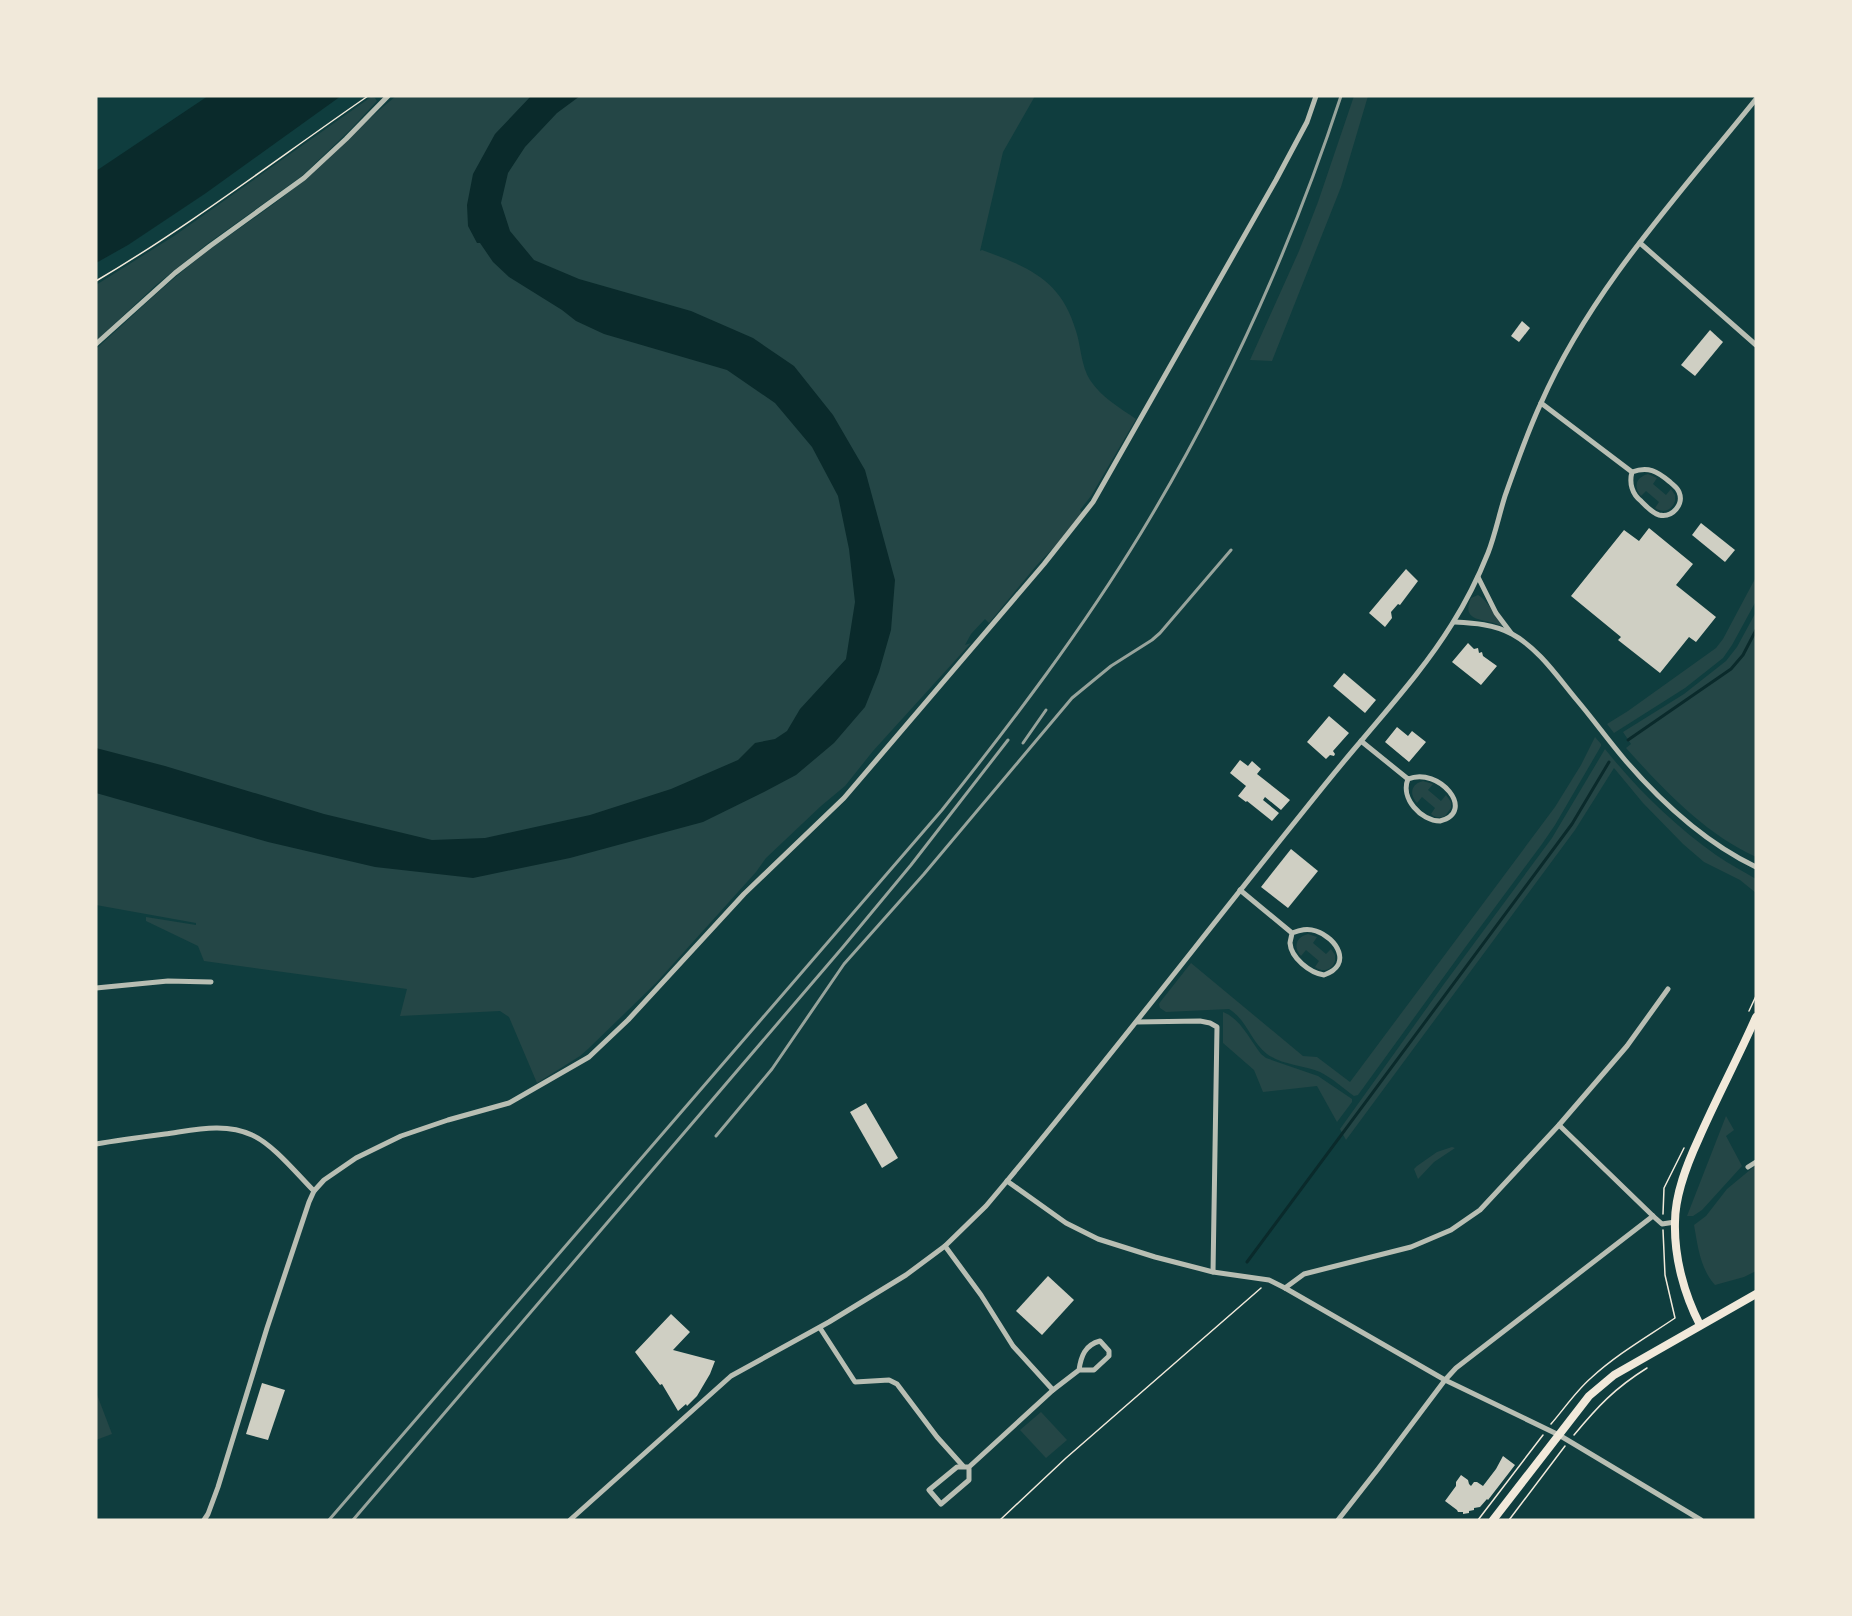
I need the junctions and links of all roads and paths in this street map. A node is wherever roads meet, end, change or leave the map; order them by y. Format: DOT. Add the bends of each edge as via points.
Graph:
graph roads {
  1 [pos="368,96"];
  2 [pos="388,96"];
  3 [pos="1316,96"];
  4 [pos="1756,99"];
  5 [pos="1640,243"];
  6 [pos="96,281"];
  7 [pos="96,344"];
  8 [pos="1756,345"];
  9 [pos="1540,403"];
  10 [pos="1632,472"];
  11 [pos="1478,577"];
  12 [pos="1454,622"];
  13 [pos="1512,634"];
  14 [pos="1361,741"];
  15 [pos="1408,780"];
  16 [pos="1756,867"];
  17 [pos="1240,890"];
  18 [pos="1292,933"];
  19 [pos="211,982"];
  20 [pos="96,988"];
  21 [pos="1668,989"];
  22 [pos="1756,1017"];
  23 [pos="1136,1022"];
  24 [pos="1559,1125"];
  25 [pos="96,1144"];
  26 [pos="1756,1162"];
  27 [pos="1748,1167"];
  28 [pos="1007,1181"];
  29 [pos="314,1191"];
  30 [pos="1653,1216"];
  31 [pos="1675,1222"];
  32 [pos="1662,1224"];
  33 [pos="945,1246"];
  34 [pos="1213,1272"];
  35 [pos="1269,1280"];
  36 [pos="1285,1288"];
  37 [pos="1756,1294"];
  38 [pos="1700,1325"];
  39 [pos="820,1328"];
  40 [pos="1648,1366"];
  41 [pos="1079,1370"];
  42 [pos="1445,1380"];
  43 [pos="1053,1390"];
  44 [pos="1547,1430"];
  45 [pos="1559,1436"];
  46 [pos="1569,1441"];
  47 [pos="966,1467"];
  48 [pos="204,1520"];
  49 [pos="570,1520"];
  50 [pos="1000,1520"];
  51 [pos="1338,1520"];
  52 [pos="1478,1520"];
  53 [pos="1493,1520"];
  54 [pos="1509,1520"];
  55 [pos="1701,1520"];
  1 -- 6 [label="path" via="244,185"];
  2 -- 7 [label="street" via="303,178 175,273"];
  3 -- 29 [label="street" via="1276,180 1093,502 844,798 744,894 589,1057 509,1103 401,1136 356,1158"];
  4 -- 5 [label="street"];
  5 -- 8 [label="street"];
  5 -- 9 [label="street" via="1586,317"];
  9 -- 10 [label="street"];
  9 -- 11 [label="street"];
  10 -- 10 [label="street" via="1648,469 1660,473 1679,492 1676,509 1668,515 1654,513 1636,497 1631,485"];
  11 -- 12 [label="street"];
  11 -- 13 [label="street"];
  12 -- 13 [label="street" via="1486,625"];
  12 -- 14 [label="street"];
  13 -- 16 [label="street" via="1546,664 1652,789 1715,843"];
  14 -- 15 [label="street"];
  14 -- 17 [label="street"];
  15 -- 15 [label="street" via="1409,800 1427,818 1440,821 1451,815 1455,800 1450,792 1428,777"];
  17 -- 18 [label="street"];
  17 -- 23 [label="street"];
  18 -- 18 [label="street" via="1290,942 1297,959 1324,975 1336,969 1340,954 1322,934 1304,929"];
  19 -- 20 [label="street" via="168,981"];
  21 -- 24 [label="street" via="1627,1046"];
  22 -- 31 [label="main road" via="1693,1152 1683,1178"];
  23 -- 28 [label="street"];
  23 -- 34 [label="street" via="1200,1021 1217,1027"];
  24 -- 30 [label="street"];
  24 -- 36 [label="street" via="1480,1210 1451,1230 1411,1247 1304,1274"];
  25 -- 29 [label="street" via="197,1129 236,1129 269,1146"];
  26 -- 27 [label="street"];
  28 -- 33 [label="street"];
  28 -- 34 [label="street" via="1066,1223 1098,1239"];
  29 -- 48 [label="street"];
  30 -- 32 [label="street"];
  30 -- 42 [label="street"];
  31 -- 32 [label="street"];
  31 -- 38 [label="main road" via="1683,1282"];
  32 -- 44 [label="path" via="1665,1275 1675,1318 1589,1380"];
  33 -- 39 [label="street"];
  33 -- 43 [label="street" via="1013,1346"];
  34 -- 35 [label="street"];
  35 -- 36 [label="street"];
  35 -- 50 [label="path"];
  36 -- 42 [label="street"];
  37 -- 38 [label="main road"];
  38 -- 45 [label="main road" via="1614,1375 1589,1396"];
  39 -- 47 [label="street" via="855,1382 889,1380 897,1384 937,1437"];
  39 -- 49 [label="street" via="731,1376"];
  40 -- 46 [label="path" via="1598,1406"];
  41 -- 41 [label="street" via="1094,1370 1109,1356 1100,1341 1081,1356"];
  41 -- 43 [label="street"];
  42 -- 44 [label="street"];
  42 -- 51 [label="street"];
  43 -- 47 [label="street"];
  44 -- 45 [label="street"];
  44 -- 52 [label="path"];
  45 -- 46 [label="street"];
  45 -- 53 [label="main road"];
  46 -- 54 [label="path"];
  46 -- 55 [label="street"];
  47 -- 47 [label="street" via="957,1467 929,1490 941,1504 969,1480"];
}
